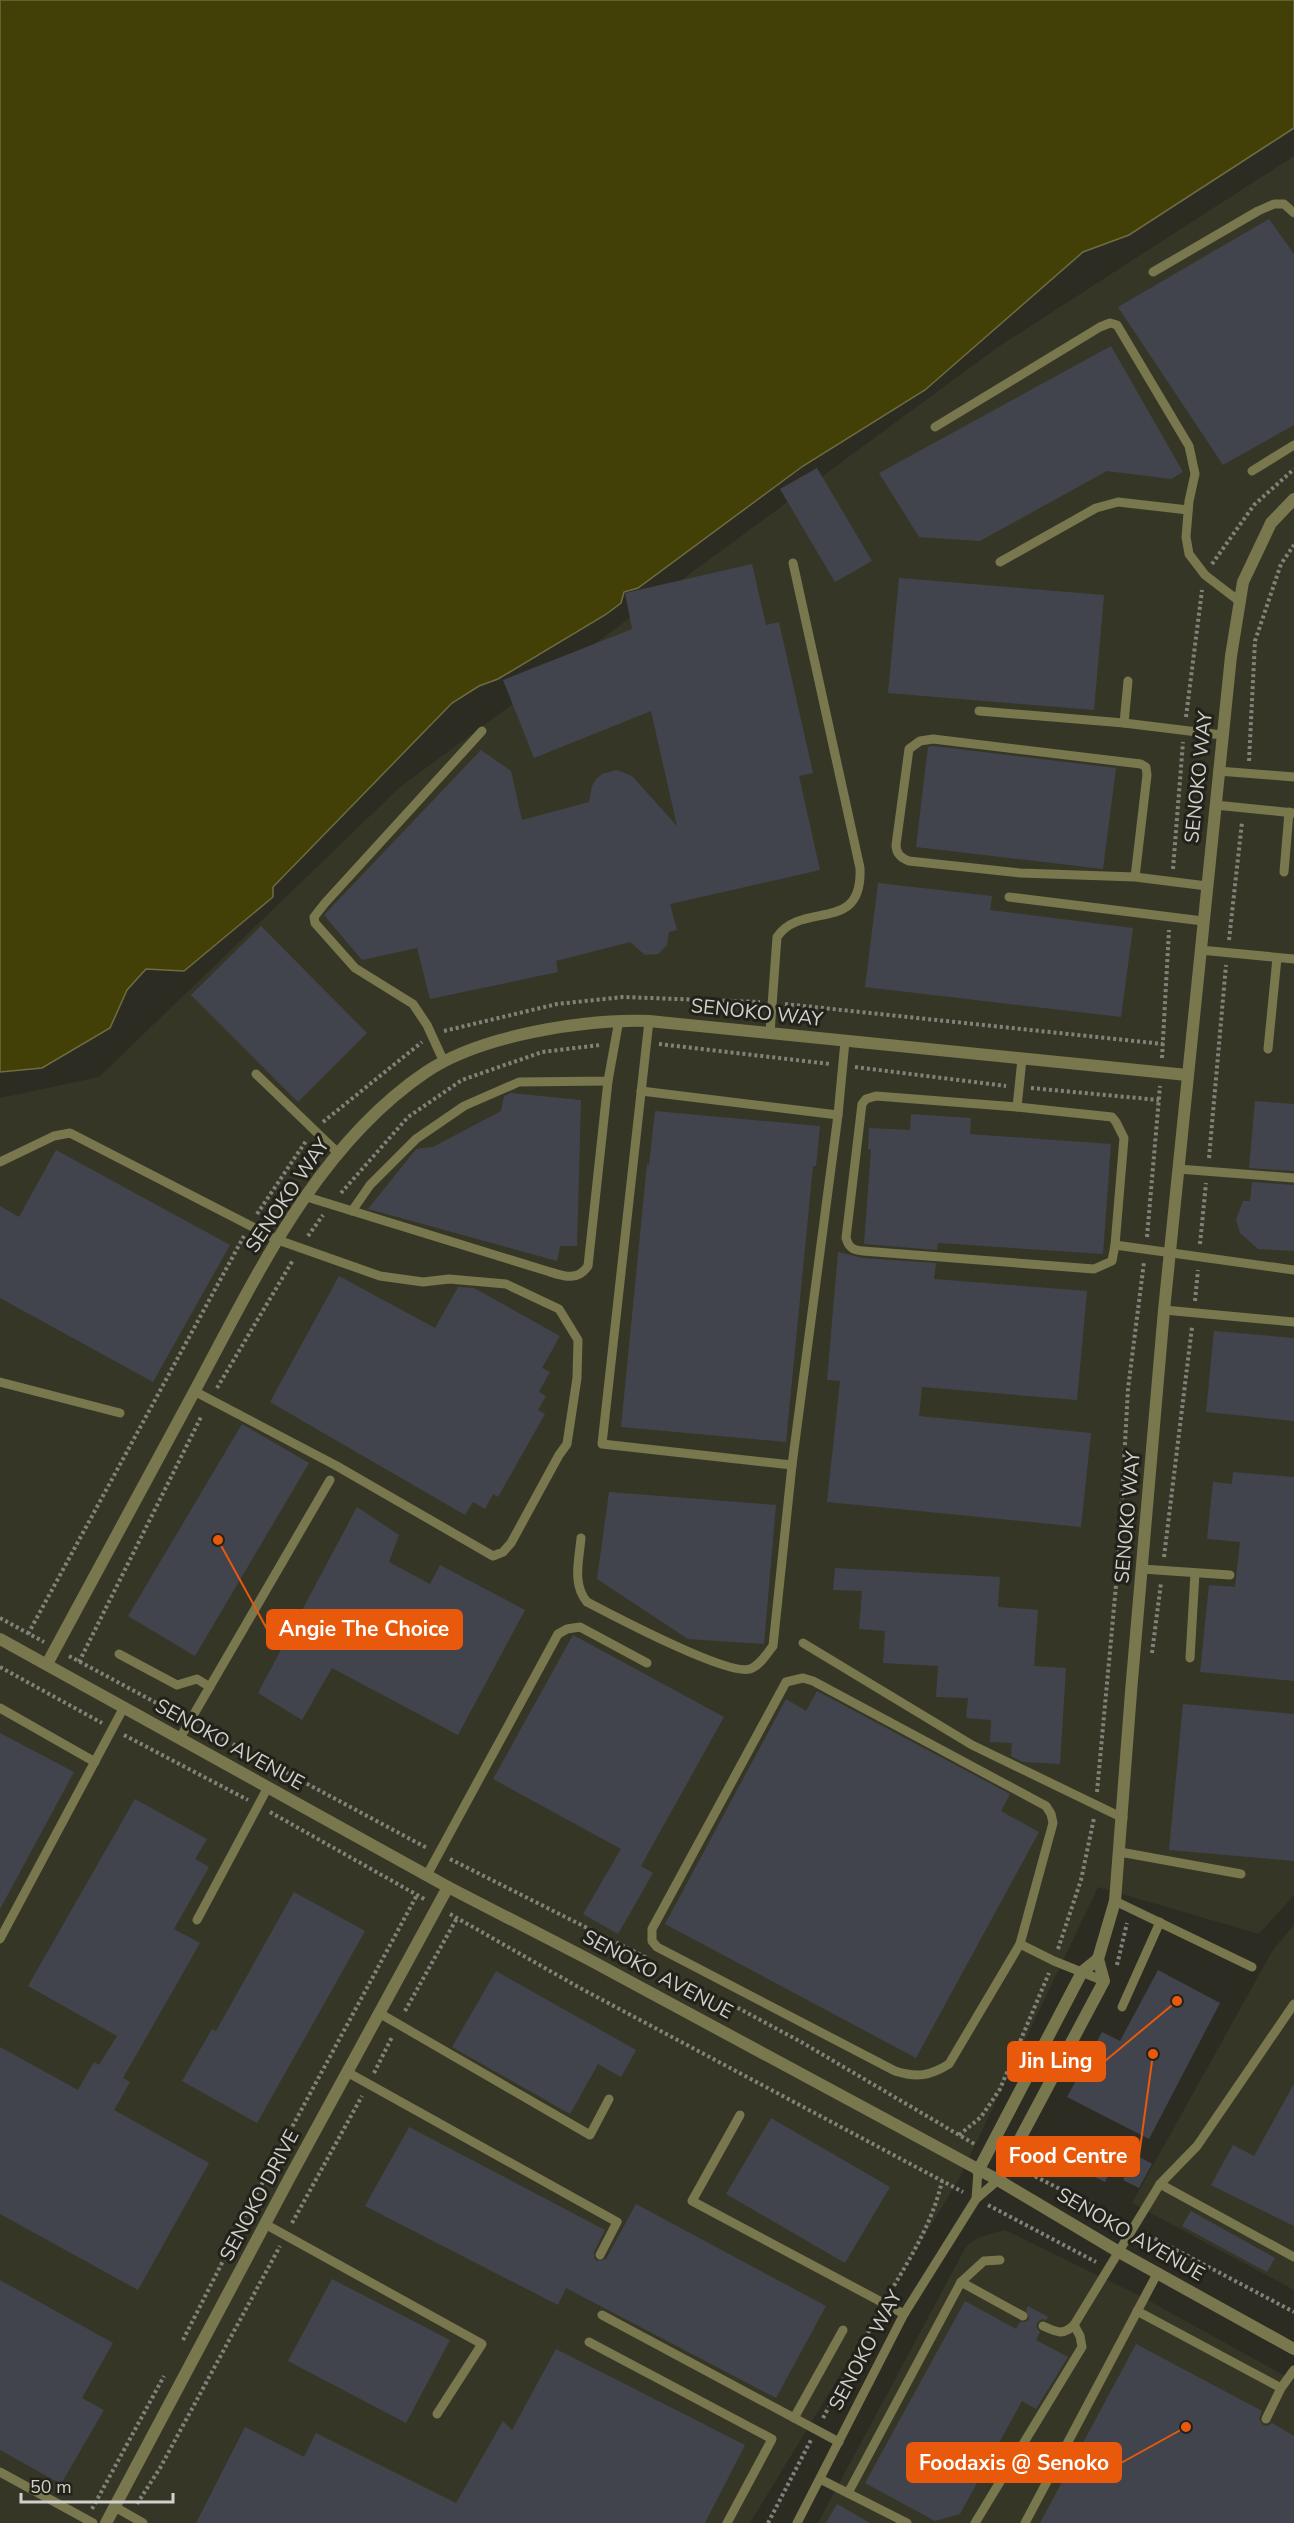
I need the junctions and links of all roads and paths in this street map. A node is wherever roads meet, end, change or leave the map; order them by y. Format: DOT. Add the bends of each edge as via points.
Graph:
graph roads {
  1 [pos="1294,213"];
  2 [pos="1153,272"];
  3 [pos="935,427"];
  4 [pos="1294,445"];
  5 [pos="1294,469"];
  6 [pos="1252,471"];
  7 [pos="1294,499"];
  8 [pos="1188,510"];
  9 [pos="1294,545"];
  10 [pos="1000,562"];
  11 [pos="793,563"];
  12 [pos="1204,575"];
  13 [pos="1239,601"];
  14 [pos="1128,681"];
  15 [pos="979,711"];
  16 [pos="1124,723"];
  17 [pos="1184,730"];
  18 [pos="482,731"];
  19 [pos="1222,735"];
  20 [pos="1218,771"];
  21 [pos="1248,773"];
  22 [pos="1294,777"];
  23 [pos="1215,805"];
  24 [pos="1244,808"];
  25 [pos="1292,813"];
  26 [pos="1284,872"];
  27 [pos="1135,877"];
  28 [pos="1172,880"];
  29 [pos="1207,886"];
  30 [pos="1009,897"];
  31 [pos="1170,917"];
  32 [pos="1203,921"];
  33 [pos="1200,950"];
  34 [pos="1227,953"];
  35 [pos="1277,958"];
  36 [pos="1294,960"];
  37 [pos="772,1002"];
  38 [pos="620,1020"];
  39 [pos="649,1021"];
  40 [pos="770,1033"];
  41 [pos="432,1034"];
  42 [pos="845,1041"];
  43 [pos="1163,1044"];
  44 [pos="1269,1049"];
  45 [pos="1022,1059"];
  46 [pos="444,1062"];
  47 [pos="1162,1073"];
  48 [pos="256,1074"];
  49 [pos="1187,1075"];
  50 [pos="608,1081"];
  51 [pos="641,1091"];
  52 [pos="1017,1107"];
  53 [pos="838,1115"];
  54 [pos="313,1129"];
  55 [pos="337,1152"];
  56 [pos="0,1162"];
  57 [pos="1178,1169"];
  58 [pos="1207,1171"];
  59 [pos="1294,1178"];
  60 [pos="307,1197"];
  61 [pos="352,1211"];
  62 [pos="249,1225"];
  63 [pos="278,1240"];
  64 [pos="1115,1245"];
  65 [pos="1146,1249"];
  66 [pos="1170,1252"];
  67 [pos="1199,1256"];
  68 [pos="1294,1270"];
  69 [pos="1164,1310"];
  70 [pos="1194,1313"];
  71 [pos="1294,1322"];
  72 [pos="0,1382"];
  73 [pos="194,1391"];
  74 [pos="210,1400"];
  75 [pos="120,1413"];
  76 [pos="792,1465"];
  77 [pos="330,1480"];
  78 [pos="581,1538"];
  79 [pos="1142,1569"];
  80 [pos="1163,1570"];
  81 [pos="1195,1573"];
  82 [pos="1230,1575"];
  83 [pos="0,1618"];
  84 [pos="28,1634"];
  85 [pos="0,1638"];
  86 [pos="803,1643"];
  87 [pos="56,1649"];
  88 [pos="119,1654"];
  89 [pos="1190,1658"];
  90 [pos="1151,1661"];
  91 [pos="79,1662"];
  92 [pos="647,1663"];
  93 [pos="47,1664"];
  94 [pos="0,1667"];
  95 [pos="210,1687"];
  96 [pos="124,1707"];
  97 [pos="0,1708"];
  98 [pos="190,1721"];
  99 [pos="113,1729"];
  100 [pos="180,1738"];
  101 [pos="95,1762"];
  102 [pos="268,1787"];
  103 [pos="1096,1805"];
  104 [pos="259,1806"];
  105 [pos="1123,1818"];
  106 [pos="1120,1852"];
  107 [pos="438,1854"];
  108 [pos="1241,1874"];
  109 [pos="427,1875"];
  110 [pos="448,1887"];
  111 [pos="417,1895"];
  112 [pos="1115,1901"];
  113 [pos="437,1906"];
  114 [pos="1131,1907"];
  115 [pos="197,1920"];
  116 [pos="1160,1922"];
  117 [pos="0,1939"];
  118 [pos="1020,1944"];
  119 [pos="1098,1959"];
  120 [pos="1054,1961"];
  121 [pos="656,1963"];
  122 [pos="1116,1967"];
  123 [pos="1252,1967"];
  124 [pos="1082,1972"];
  125 [pos="1104,1981"];
  126 [pos="719,1998"];
  127 [pos="1122,2007"];
  128 [pos="1292,2007"];
  129 [pos="379,2013"];
  130 [pos="347,2072"];
  131 [pos="609,2099"];
  132 [pos="740,2115"];
  133 [pos="959,2135"];
  134 [pos="988,2152"];
  135 [pos="1025,2158"];
  136 [pos="1008,2162"];
  137 [pos="1020,2169"];
  138 [pos="978,2170"];
  139 [pos="999,2180"];
  140 [pos="942,2181"];
  141 [pos="1160,2184"];
  142 [pos="976,2199"];
  143 [pos="265,2224"];
  144 [pos="1135,2228"];
  145 [pos="1119,2252"];
  146 [pos="600,2256"];
  147 [pos="1294,2257"];
  148 [pos="1000,2260"];
  149 [pos="1108,2268"];
  150 [pos="1158,2272"];
  151 [pos="961,2282"];
  152 [pos="884,2303"];
  153 [pos="1137,2311"];
  154 [pos="1294,2312"];
  155 [pos="904,2314"];
  156 [pos="602,2315"];
  157 [pos="1023,2316"];
  158 [pos="1074,2325"];
  159 [pos="1043,2326"];
  160 [pos="843,2330"];
  161 [pos="182,2341"];
  162 [pos="589,2342"];
  163 [pos="1294,2349"];
  164 [pos="1294,2370"];
  165 [pos="166,2372"];
  166 [pos="1281,2388"];
  167 [pos="437,2414"];
  168 [pos="794,2418"];
  169 [pos="1266,2419"];
  170 [pos="817,2430"];
  171 [pos="839,2442"];
  172 [pos="0,2472"];
  173 [pos="820,2479"];
  174 [pos="848,2493"];
  175 [pos="115,2508"];
  176 [pos="90,2521"];
  177 [pos="106,2523"];
  178 [pos="143,2523"];
  179 [pos="727,2523"];
  180 [pos="768,2523"];
  181 [pos="797,2523"];
  182 [pos="907,2523"];
  183 [pos="975,2523"];
  184 [pos="1025,2523"];
  1 -- 2 [label="lane" via="1284,204 1274,204"];
  3 -- 8 [label="lane" via="1100,327 1113,324 1120,329 1190,446 1195,474"];
  4 -- 6 [label="lane"];
  5 -- 12 [label="path" via="1254,505"];
  7 -- 13 [label="street, SENOKO WAY" via="1271,523 1243,582"];
  8 -- 10 [label="lane" via="1108,504"];
  8 -- 12 [label="lane" via="1189,554"];
  9 -- 21 [label="path" via="1281,564 1255,641"];
  11 -- 37 [label="lane" via="861,882 857,898 848,907 782,930 777,937"];
  12 -- 13 [label="lane"];
  12 -- 17 [label="path"];
  13 -- 19 [label="street, SENOKO WAY"];
  14 -- 16 [label="lane"];
  15 -- 16 [label="lane"];
  16 -- 17 [label="lane"];
  17 -- 19 [label="lane"];
  17 -- 28 [label="path"];
  18 -- 41 [label="lane" via="314,917 355,968 413,1004"];
  19 -- 20 [label="street, SENOKO WAY"];
  20 -- 21 [label="lane"];
  20 -- 23 [label="street, SENOKO WAY"];
  21 -- 22 [label="lane"];
  23 -- 24 [label="lane"];
  23 -- 29 [label="street, SENOKO WAY"];
  24 -- 25 [label="lane"];
  24 -- 34 [label="path"];
  25 -- 26 [label="lane"];
  27 -- 27 [label="lane" via="1020,873 902,858 896,845 909,749 933,739 1141,764 1147,775"];
  27 -- 28 [label="lane"];
  28 -- 29 [label="lane"];
  29 -- 32 [label="street, SENOKO WAY"];
  30 -- 31 [label="lane"];
  31 -- 32 [label="lane"];
  31 -- 43 [label="path"];
  32 -- 33 [label="street, SENOKO WAY"];
  33 -- 34 [label="lane"];
  33 -- 49 [label="street, SENOKO WAY"];
  34 -- 35 [label="lane"];
  34 -- 58 [label="path"];
  35 -- 36 [label="lane"];
  35 -- 44 [label="lane"];
  37 -- 40 [label="lane"];
  37 -- 41 [label="path" via="624,997 557,1004"];
  37 -- 43 [label="path"];
  38 -- 39 [label="street, SENOKO WAY"];
  38 -- 46 [label="street, SENOKO WAY" via="514,1035"];
  38 -- 50 [label="lane"];
  39 -- 40 [label="street, SENOKO WAY"];
  39 -- 51 [label="lane"];
  40 -- 42 [label="street, SENOKO WAY"];
  41 -- 46 [label="lane"];
  41 -- 54 [label="path"];
  42 -- 45 [label="street, SENOKO WAY"];
  42 -- 53 [label="lane"];
  43 -- 47 [label="path"];
  45 -- 47 [label="street, SENOKO WAY"];
  45 -- 52 [label="lane"];
  46 -- 55 [label="street, SENOKO WAY" via="389,1100"];
  47 -- 49 [label="street, SENOKO WAY"];
  47 -- 65 [label="path"];
  48 -- 54 [label="lane"];
  49 -- 57 [label="street, SENOKO WAY"];
  50 -- 61 [label="lane" via="519,1082 465,1107 416,1138 370,1185"];
  50 -- 61 [label="lane" via="592,1242 583,1273 568,1277"];
  51 -- 53 [label="lane"];
  51 -- 76 [label="lane" via="602,1444"];
  52 -- 64 [label="lane" via="1112,1118 1116,1122 1124,1138"];
  52 -- 64 [label="lane" via="876,1096 866,1099 854,1160 846,1238 849,1245 853,1250 863,1251 1094,1269 1112,1261"];
  53 -- 76 [label="lane"];
  54 -- 55 [label="lane"];
  54 -- 62 [label="path"];
  55 -- 60 [label="street, SENOKO WAY"];
  56 -- 62 [label="lane" via="54,1136 70,1133"];
  57 -- 58 [label="lane"];
  57 -- 66 [label="street, SENOKO WAY"];
  58 -- 59 [label="lane"];
  58 -- 67 [label="path"];
  60 -- 61 [label="lane"];
  60 -- 63 [label="street, SENOKO WAY"];
  62 -- 63 [label="lane"];
  62 -- 84 [label="path"];
  63 -- 73 [label="street, SENOKO WAY" via="236,1309"];
  63 -- 74 [label="lane" via="380,1276 423,1282 449,1279 506,1284 559,1309 578,1340 577,1378 567,1444 511,1543 493,1556 335,1465"];
  64 -- 65 [label="lane"];
  65 -- 66 [label="lane"];
  65 -- 103 [label="path" via="1128,1389 1119,1553"];
  66 -- 67 [label="lane"];
  66 -- 69 [label="street, SENOKO WAY"];
  67 -- 68 [label="lane"];
  67 -- 70 [label="path"];
  69 -- 70 [label="lane"];
  69 -- 79 [label="street, SENOKO WAY"];
  70 -- 71 [label="lane"];
  70 -- 80 [label="path"];
  72 -- 75 [label="lane"];
  73 -- 74 [label="lane"];
  73 -- 87 [label="street, SENOKO WAY"];
  74 -- 91 [label="path"];
  76 -- 78 [label="lane" via="773,1646 751,1669 724,1665 587,1602 577,1584"];
  77 -- 95 [label="lane"];
  79 -- 80 [label="lane"];
  79 -- 105 [label="street, SENOKO WAY"];
  80 -- 81 [label="lane"];
  80 -- 90 [label="path"];
  81 -- 82 [label="lane"];
  81 -- 89 [label="lane"];
  83 -- 84 [label="path"];
  84 -- 87 [label="path"];
  85 -- 93 [label="street, SENOKO AVENUE"];
  86 -- 103 [label="lane" via="972,1745"];
  87 -- 91 [label="path"];
  87 -- 93 [label="street, SENOKO WAY"];
  88 -- 95 [label="lane" via="177,1685 197,1679"];
  91 -- 98 [label="path"];
  92 -- 107 [label="lane" via="580,1627 558,1634"];
  93 -- 96 [label="street, SENOKO AVENUE"];
  94 -- 99 [label="path"];
  95 -- 98 [label="lane"];
  96 -- 99 [label="lane"];
  96 -- 100 [label="street, SENOKO AVENUE"];
  97 -- 101 [label="lane"];
  98 -- 100 [label="lane"];
  98 -- 107 [label="path"];
  99 -- 101 [label="lane"];
  99 -- 104 [label="path"];
  100 -- 102 [label="street, SENOKO AVENUE"];
  101 -- 117 [label="lane"];
  102 -- 104 [label="lane"];
  102 -- 109 [label="street, SENOKO AVENUE"];
  103 -- 105 [label="lane"];
  103 -- 120 [label="path" via="1081,1880"];
  104 -- 111 [label="path"];
  104 -- 115 [label="lane"];
  105 -- 106 [label="street, SENOKO WAY"];
  106 -- 108 [label="lane"];
  106 -- 112 [label="street, SENOKO WAY"];
  107 -- 109 [label="lane"];
  107 -- 121 [label="path"];
  109 -- 110 [label="street, SENOKO AVENUE"];
  110 -- 113 [label="street, SENOKO DRIVE"];
  110 -- 138 [label="street, SENOKO AVENUE"];
  111 -- 113 [label="path"];
  111 -- 161 [label="path"];
  112 -- 114 [label="lane"];
  112 -- 119 [label="street, SENOKO WAY"];
  113 -- 129 [label="street, SENOKO DRIVE"];
  113 -- 140 [label="path" via="580,1988"];
  114 -- 116 [label="lane"];
  114 -- 122 [label="path"];
  116 -- 123 [label="lane"];
  116 -- 127 [label="lane"];
  118 -- 118 [label="lane" via="1053,1823 1046,1806 803,1678 786,1682 650,1935 657,1947 896,2071 921,2077 949,2064"];
  118 -- 120 [label="lane"];
  119 -- 124 [label="street, SENOKO WAY"];
  119 -- 125 [label="street"];
  120 -- 124 [label="lane"];
  120 -- 133 [label="path" via="1000,2089 981,2117"];
  124 -- 125 [label="lane"];
  124 -- 134 [label="street, SENOKO WAY"];
  125 -- 136 [label="street, SENOKO WAY"];
  126 -- 133 [label="path"];
  128 -- 141 [label="lane" via="1197,2146"];
  129 -- 130 [label="street, SENOKO DRIVE"];
  129 -- 131 [label="lane" via="590,2135"];
  130 -- 143 [label="street, SENOKO DRIVE"];
  130 -- 146 [label="lane" via="617,2222"];
  132 -- 152 [label="lane" via="692,2201"];
  133 -- 134 [label="path"];
  134 -- 138 [label="street, SENOKO WAY"];
  135 -- 137 [label="path"];
  136 -- 137 [label="path"];
  136 -- 139 [label="street, SENOKO WAY"];
  137 -- 144 [label="path"];
  138 -- 139 [label="street, SENOKO AVENUE"];
  138 -- 142 [label="lane, SENOKO WAY"];
  139 -- 142 [label="lane, SENOKO WAY"];
  139 -- 145 [label="street, SENOKO AVENUE"];
  140 -- 142 [label="path"];
  140 -- 152 [label="path" via="922,2237"];
  141 -- 144 [label="lane"];
  141 -- 147 [label="lane"];
  142 -- 149 [label="path"];
  142 -- 155 [label="lane, SENOKO WAY"];
  143 -- 167 [label="lane" via="482,2344"];
  143 -- 175 [label="street, SENOKO DRIVE"];
  144 -- 145 [label="lane"];
  144 -- 154 [label="path"];
  145 -- 149 [label="lane"];
  145 -- 150 [label="street, SENOKO AVENUE"];
  148 -- 151 [label="lane" via="984,2260"];
  149 -- 158 [label="lane"];
  150 -- 153 [label="lane"];
  150 -- 163 [label="street, SENOKO AVENUE"];
  151 -- 157 [label="lane"];
  151 -- 174 [label="lane"];
  152 -- 155 [label="lane"];
  152 -- 170 [label="path"];
  153 -- 166 [label="lane"];
  153 -- 184 [label="lane"];
  155 -- 171 [label="lane, SENOKO WAY"];
  156 -- 168 [label="lane"];
  158 -- 159 [label="lane" via="1059,2334"];
  158 -- 183 [label="lane" via="1082,2347"];
  160 -- 168 [label="lane"];
  162 -- 179 [label="lane" via="772,2439"];
  164 -- 166 [label="lane"];
  165 -- 176 [label="path"];
  166 -- 169 [label="lane"];
  168 -- 170 [label="lane"];
  170 -- 171 [label="lane"];
  170 -- 180 [label="path"];
  171 -- 173 [label="lane, SENOKO WAY"];
  172 -- 176 [label="lane"];
  173 -- 174 [label="lane"];
  173 -- 181 [label="lane, SENOKO WAY"];
  174 -- 182 [label="lane"];
  175 -- 177 [label="street, SENOKO DRIVE"];
  175 -- 178 [label="lane"];
}
